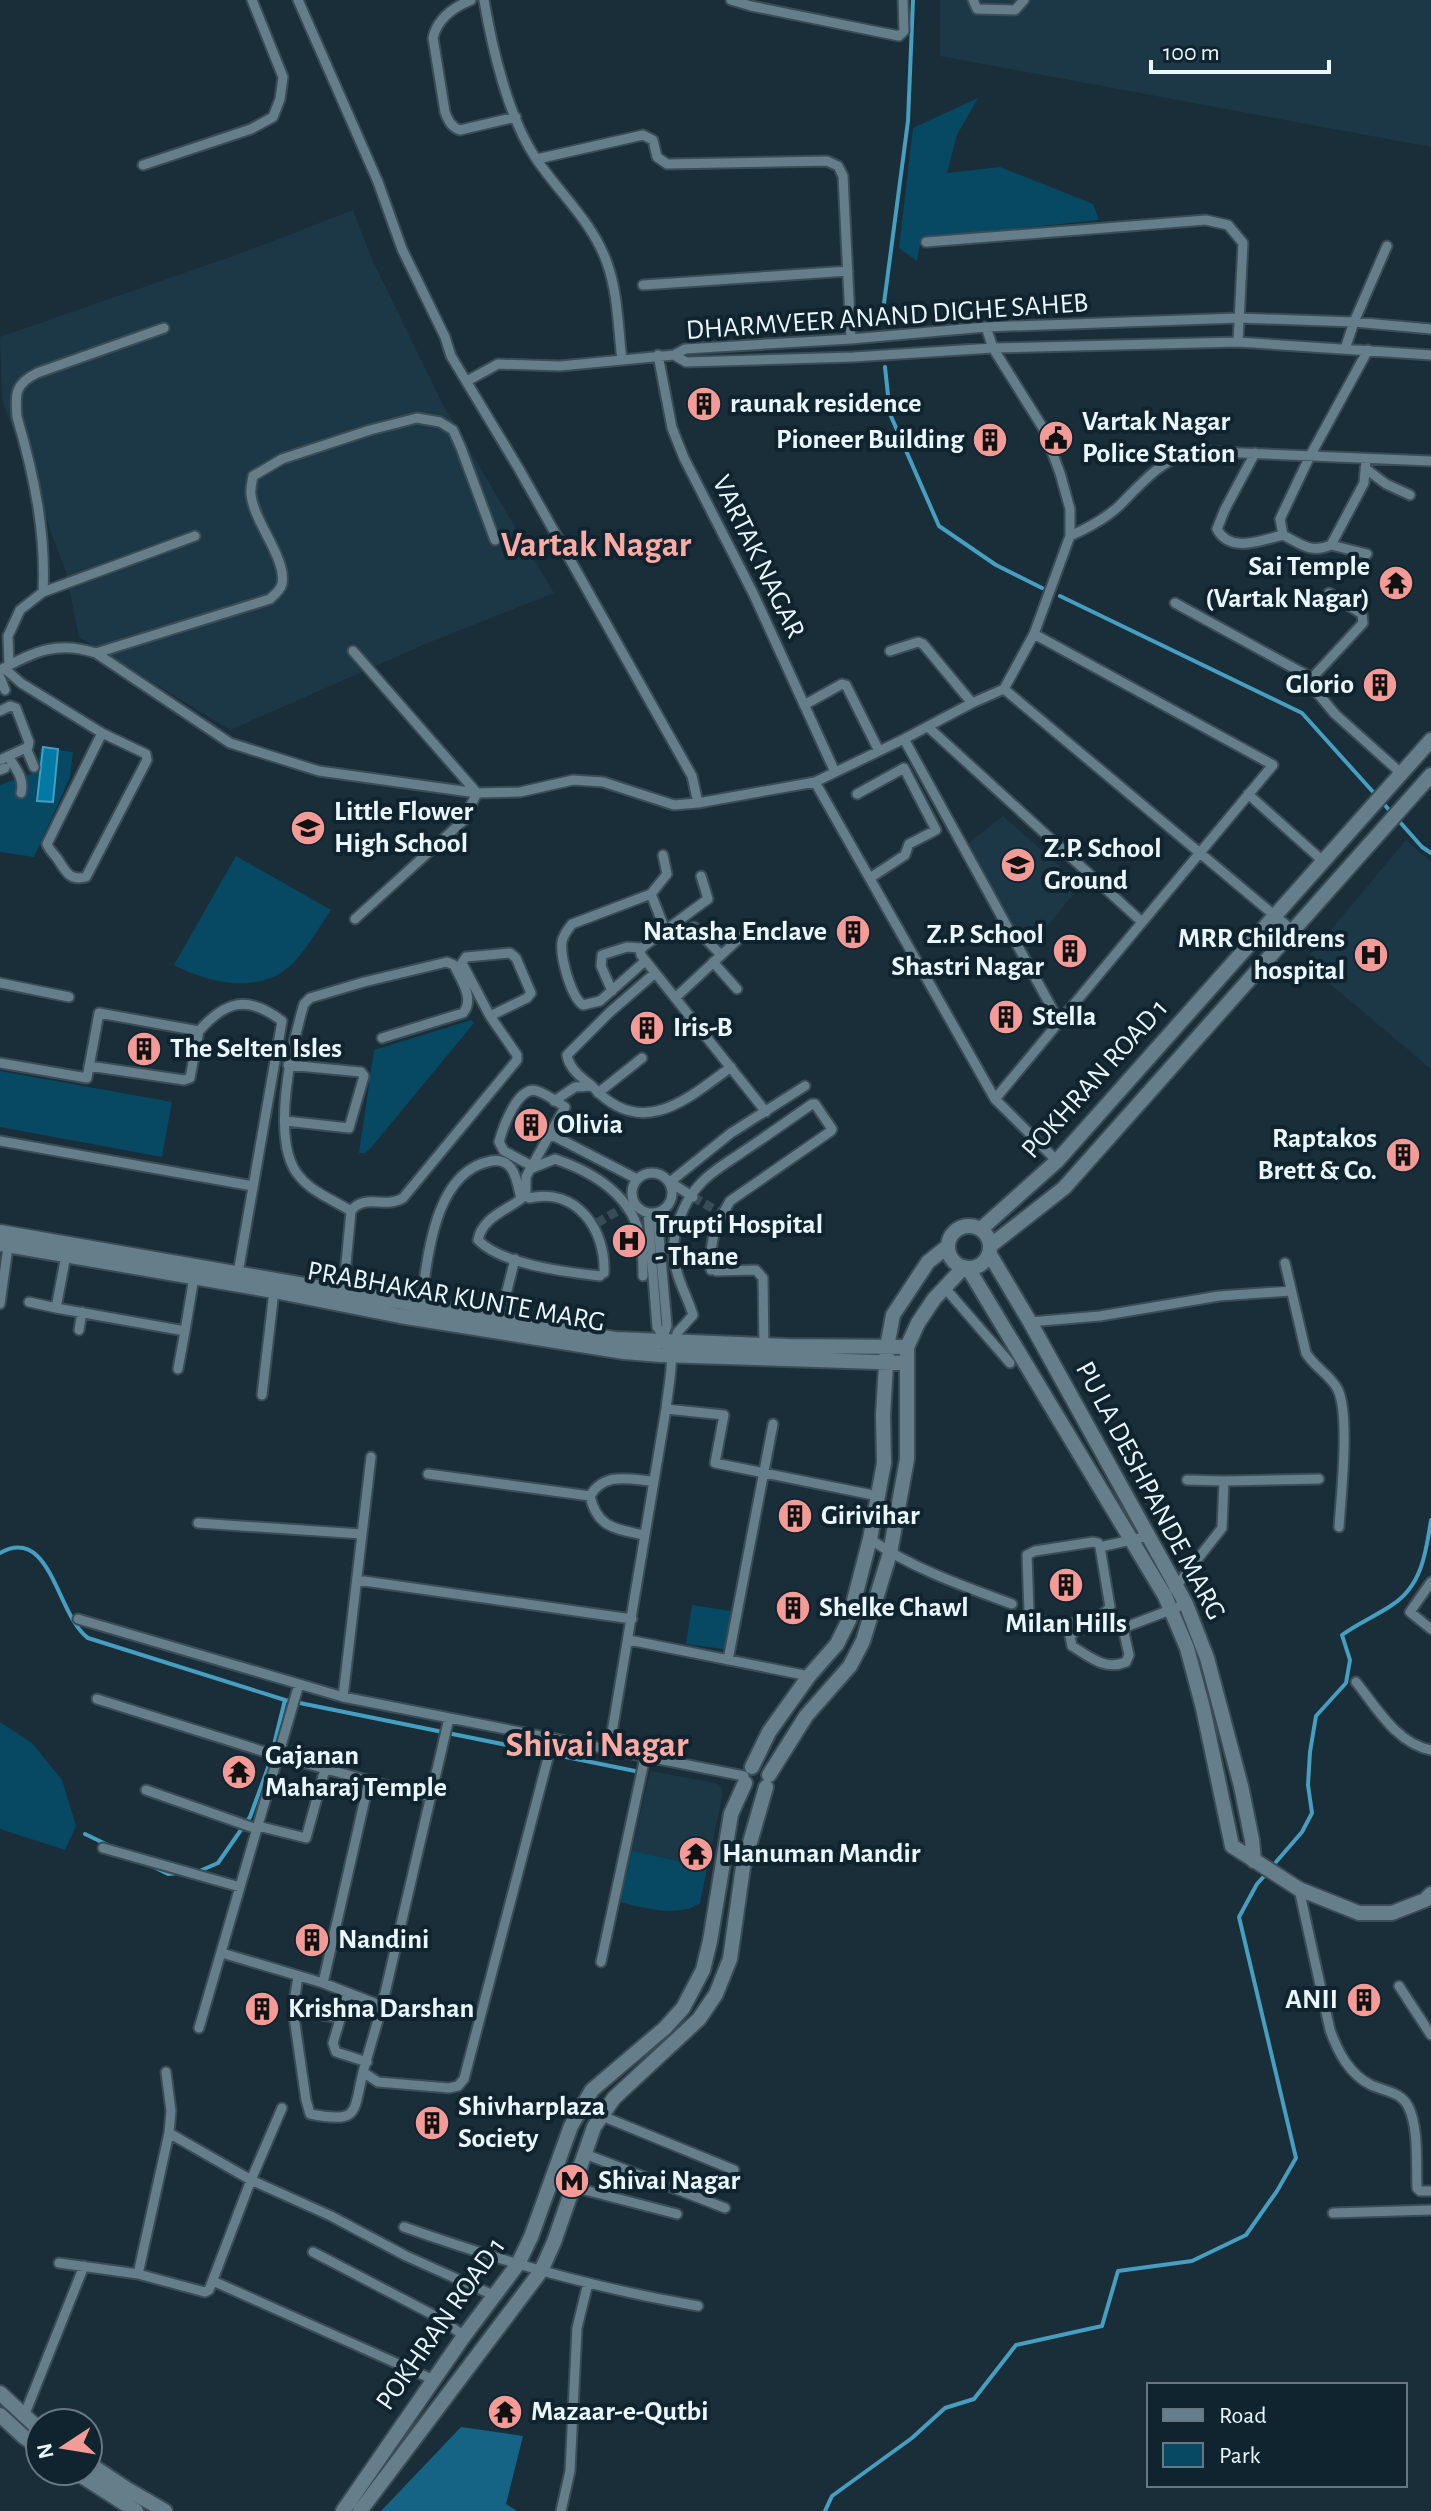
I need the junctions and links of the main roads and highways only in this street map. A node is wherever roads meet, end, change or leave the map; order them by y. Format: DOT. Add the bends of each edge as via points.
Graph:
graph roads {
  1 [pos="1431,740"];
  2 [pos="1431,775"];
  3 [pos="981,1229"];
  4 [pos="4,1239"];
  5 [pos="948,1246"];
  6 [pos="989,1250"];
  7 [pos="966,1267"];
  8 [pos="342,1298"];
  9 [pos="907,1347"];
  10 [pos="886,1355"];
  11 [pos="907,1363"];
  12 [pos="1171,1592"];
  13 [pos="747,1775"];
  14 [pos="767,1781"];
  15 [pos="1254,1861"];
  16 [pos="723,1863"];
  17 [pos="743,1867"];
  18 [pos="1431,1894"];
  19 [pos="0,2393"];
  20 [pos="0,2415"];
  21 [pos="24,2416"];
  22 [pos="24,2435"];
  23 [pos="104,2474"];
  24 [pos="99,2487"];
  25 [pos="136,2511"];
  26 [pos="165,2511"];
  27 [pos="343,2511"];
  28 [pos="360,2511"];
  1 -- 3 [label="main road, POKHRAN ROAD 1" via="1057,1161"];
  2 -- 6 [label="main road, POKHRAN ROAD 1" via="1064,1188"];
  3 -- 5 [label="main road" via="960,1227"];
  3 -- 6 [label="main road"];
  4 -- 8 [label="main road, PRABHAKAR KUNTE MARG" via="238,1273"];
  4 -- 8 [label="main road, PRABHAKAR KUNTE MARG" via="66,1255"];
  5 -- 7 [label="main road" via="950,1257"];
  5 -- 10 [label="main road, POKHRAN ROAD 1" via="907,1290 893,1315"];
  6 -- 7 [label="main road" via="981,1264"];
  6 -- 12 [label="main road, PU LA DESHPANDE MARG" via="1149,1536"];
  7 -- 9 [label="main road, POKHRAN ROAD 1" via="918,1323"];
  7 -- 12 [label="main road, PU LA DESHPANDE MARG" via="1133,1541"];
  8 -- 10 [label="main road, PRABHAKAR KUNTE MARG" via="615,1339 666,1338 764,1352"];
  9 -- 10 [label="main road, PRABHAKAR KUNTE MARG"];
  9 -- 11 [label="main road, POKHRAN ROAD 1"];
  10 -- 11 [label="main road, PRABHAKAR KUNTE MARG"];
  10 -- 13 [label="main road, POKHRAN ROAD 1" via="884,1463 849,1620 837,1644 769,1732"];
  11 -- 14 [label="main road, POKHRAN ROAD 1" via="907,1459 890,1553 863,1641 850,1666 806,1716"];
  12 -- 15 [label="main road, PU LA DESHPANDE MARG" via="1186,1604 1211,1672"];
  12 -- 15 [label="main road, PU LA DESHPANDE MARG" via="1172,1611 1203,1708 1232,1846"];
  13 -- 14 [label="main road" via="760,1766"];
  13 -- 14 [label="main road" via="753,1790 760,1791"];
  13 -- 16 [label="main road, POKHRAN ROAD 1" via="731,1814"];
  14 -- 17 [label="main road, POKHRAN ROAD 1"];
  15 -- 18 [label="main road, PU LA DESHPANDE MARG" via="1299,1889 1359,1913 1392,1913"];
  16 -- 17 [label="main road"];
  16 -- 27 [label="main road, POKHRAN ROAD 1" via="703,1970 683,2008 592,2090 571,2126 518,2264"];
  17 -- 28 [label="main road, POKHRAN ROAD 1" via="730,1959 716,1994 699,2019 614,2098 594,2127 541,2271"];
  19 -- 21 [label="main road"];
  20 -- 22 [label="main road"];
  23 -- 26 [label="main road"];
  24 -- 25 [label="main road"];
}
